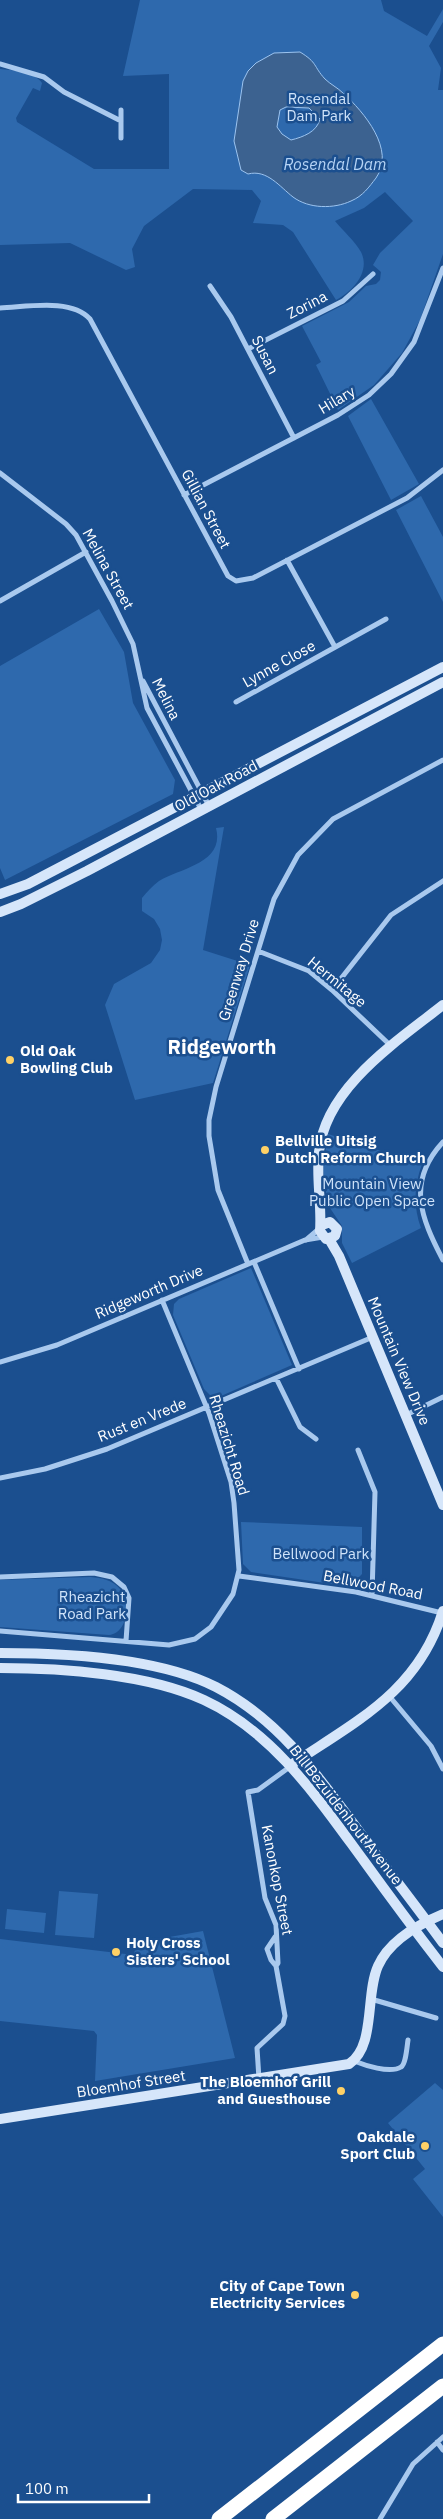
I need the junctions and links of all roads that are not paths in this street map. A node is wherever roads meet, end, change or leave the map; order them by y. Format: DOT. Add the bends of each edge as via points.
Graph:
graph roads {
  1 [pos="0,64"];
  2 [pos="121,110"];
  3 [pos="121,121"];
  4 [pos="121,138"];
  5 [pos="443,268"];
  6 [pos="373,274"];
  7 [pos="210,286"];
  8 [pos="0,308"];
  9 [pos="248,349"];
  10 [pos="294,438"];
  11 [pos="443,470"];
  12 [pos="0,473"];
  13 [pos="184,494"];
  14 [pos="86,552"];
  15 [pos="287,560"];
  16 [pos="0,601"];
  17 [pos="386,619"];
  18 [pos="335,647"];
  19 [pos="443,666"];
  20 [pos="142,678"];
  21 [pos="443,682"];
  22 [pos="236,702"];
  23 [pos="443,760"];
  24 [pos="198,794"];
  25 [pos="206,809"];
  26 [pos="443,881"];
  27 [pos="0,894"];
  28 [pos="0,912"];
  29 [pos="258,951"];
  30 [pos="332,990"];
  31 [pos="443,1005"];
  32 [pos="391,1046"];
  33 [pos="443,1142"];
  34 [pos="327,1231"];
  35 [pos="306,1240"];
  36 [pos="443,1260"];
  37 [pos="254,1262"];
  38 [pos="248,1264"];
  39 [pos="162,1300"];
  40 [pos="373,1337"];
  41 [pos="0,1362"];
  42 [pos="299,1369"];
  43 [pos="276,1378"];
  44 [pos="443,1397"];
  45 [pos="206,1407"];
  46 [pos="406,1415"];
  47 [pos="316,1439"];
  48 [pos="358,1450"];
  49 [pos="0,1478"];
  50 [pos="443,1506"];
  51 [pos="238,1576"];
  52 [pos="0,1577"];
  53 [pos="372,1595"];
  54 [pos="443,1612"];
  55 [pos="0,1631"];
  56 [pos="126,1641"];
  57 [pos="0,1653"];
  58 [pos="0,1668"];
  59 [pos="390,1697"];
  60 [pos="304,1757"];
  61 [pos="291,1766"];
  62 [pos="443,1769"];
  63 [pos="443,1914"];
  64 [pos="426,1921"];
  65 [pos="414,1929"];
  66 [pos="275,1937"];
  67 [pos="443,1942"];
  68 [pos="276,1966"];
  69 [pos="443,1967"];
  70 [pos="371,1999"];
  71 [pos="436,2018"];
  72 [pos="408,2040"];
  73 [pos="354,2061"];
  74 [pos="259,2079"];
  75 [pos="0,2119"];
  76 [pos="443,2344"];
  77 [pos="443,2386"];
  78 [pos="443,2437"];
  79 [pos="437,2442"];
  80 [pos="443,2450"];
  81 [pos="219,2519"];
  82 [pos="273,2519"];
  83 [pos="380,2519"];
  1 -- 3 [label="street" via="44,77 64,92"];
  2 -- 3 [label="street"];
  3 -- 4 [label="street"];
  5 -- 10 [label="street, Hilary" via="421,331 391,374 357,404"];
  6 -- 9 [label="street, Zorina" via="343,300"];
  7 -- 9 [label="street, Susan"];
  8 -- 13 [label="street, Gillian Street" via="67,306 86,315"];
  9 -- 10 [label="street, Susan"];
  10 -- 13 [label="street, Hilary"];
  11 -- 15 [label="street, Gillian Street" via="407,498"];
  12 -- 14 [label="street, Melina Street" via="70,527"];
  13 -- 15 [label="street, Gillian Street" via="232,579 246,581"];
  14 -- 16 [label="street"];
  14 -- 20 [label="street, Melina Street" via="124,625"];
  15 -- 18 [label="street, Lynne Close"];
  17 -- 18 [label="street, Lynne Close"];
  18 -- 22 [label="street, Lynne Close"];
  19 -- 24 [label="main road, Old Oak Road"];
  20 -- 24 [label="street, Melina"];
  20 -- 24 [label="street, Melina" via="147,708"];
  21 -- 25 [label="main road, Old Oak Road"];
  23 -- 29 [label="street, Greenway Drive" via="333,819 314,836 281,884"];
  24 -- 25 [label="street, Melina"];
  24 -- 27 [label="main road, Old Oak Road" via="28,884"];
  25 -- 28 [label="main road, Old Oak Road" via="22,904"];
  26 -- 30 [label="street" via="391,915"];
  29 -- 30 [label="street, Hermitage" via="301,967"];
  29 -- 38 [label="street, Greenway Drive" via="216,1087 208,1128 218,1190"];
  30 -- 32 [label="street, Hermitage"];
  31 -- 32 [label="main road, Mountain View Drive"];
  32 -- 34 [label="main road, Mountain View Drive" via="347,1089 329,1115 319,1151"];
  33 -- 36 [label="street" via="424,1172 420,1200 426,1227"];
  34 -- 35 [label="street, Ridgeworth Drive"];
  34 -- 35 [label="street, Ridgeworth Drive"];
  34 -- 40 [label="main road, Mountain View Drive"];
  35 -- 37 [label="street, Ridgeworth Drive"];
  37 -- 38 [label="street, Ridgeworth Drive"];
  37 -- 42 [label="street"];
  38 -- 39 [label="street, Ridgeworth Drive"];
  39 -- 41 [label="street, Ridgeworth Drive" via="49,1348"];
  39 -- 45 [label="street, Rheazicht Road"];
  40 -- 42 [label="street, Rust en Vrede"];
  40 -- 46 [label="main road, Mountain View Drive"];
  42 -- 43 [label="street, Rust en Vrede"];
  43 -- 45 [label="street, Rust en Vrede"];
  43 -- 47 [label="street" via="300,1427"];
  44 -- 46 [label="street"];
  45 -- 49 [label="street, Rust en Vrede" via="87,1456"];
  45 -- 51 [label="street, Rheazicht Road" via="233,1493"];
  46 -- 50 [label="main road, Mountain View Drive"];
  48 -- 53 [label="street" via="375,1492"];
  51 -- 53 [label="street, Bellwood Road"];
  51 -- 56 [label="street, Rheazicht Road" via="230,1599 201,1636 176,1644"];
  52 -- 56 [label="street" via="94,1573 112,1577 124,1587 129,1598"];
  53 -- 54 [label="street, Bellwood Road"];
  54 -- 59 [label="main road" via="420,1660"];
  55 -- 56 [label="street, Rheazicht Road"];
  57 -- 60 [label="main road, Bill Bezuidenhout Avenue" via="126,1662 161,1668 199,1680 260,1715"];
  58 -- 61 [label="main road, Bill Bezuidenhout Avenue" via="127,1677 184,1692 216,1706 242,1723"];
  59 -- 60 [label="main road"];
  59 -- 62 [label="street" via="431,1746"];
  60 -- 61 [label="main road"];
  60 -- 64 [label="main road, Bill Bezuidenhout Avenue"];
  61 -- 65 [label="main road, Bill Bezuidenhout Avenue"];
  61 -- 66 [label="street, Kanonkop Street" via="258,1790 248,1792 265,1898 276,1925"];
  63 -- 64 [label="main road"];
  64 -- 65 [label="main road"];
  64 -- 67 [label="main road, Bill Bezuidenhout Avenue"];
  65 -- 69 [label="main road, Bill Bezuidenhout Avenue"];
  65 -- 70 [label="main road" via="380,1961 374,1975"];
  66 -- 68 [label="street, Kanonkop Street"];
  66 -- 68 [label="street" via="268,1949"];
  68 -- 74 [label="street, Kanonkop Street" via="285,2016 282,2024 257,2048"];
  70 -- 71 [label="street"];
  70 -- 73 [label="main road" via="365,2042"];
  72 -- 73 [label="street" via="401,2067 373,2069"];
  73 -- 74 [label="main road, Bloemhof Street" via="338,2067"];
  74 -- 75 [label="main road, Bloemhof Street"];
  76 -- 81 [label="highway"];
  77 -- 82 [label="highway"];
  78 -- 79 [label="street"];
  79 -- 80 [label="street"];
  79 -- 83 [label="street" via="413,2464"];
}
